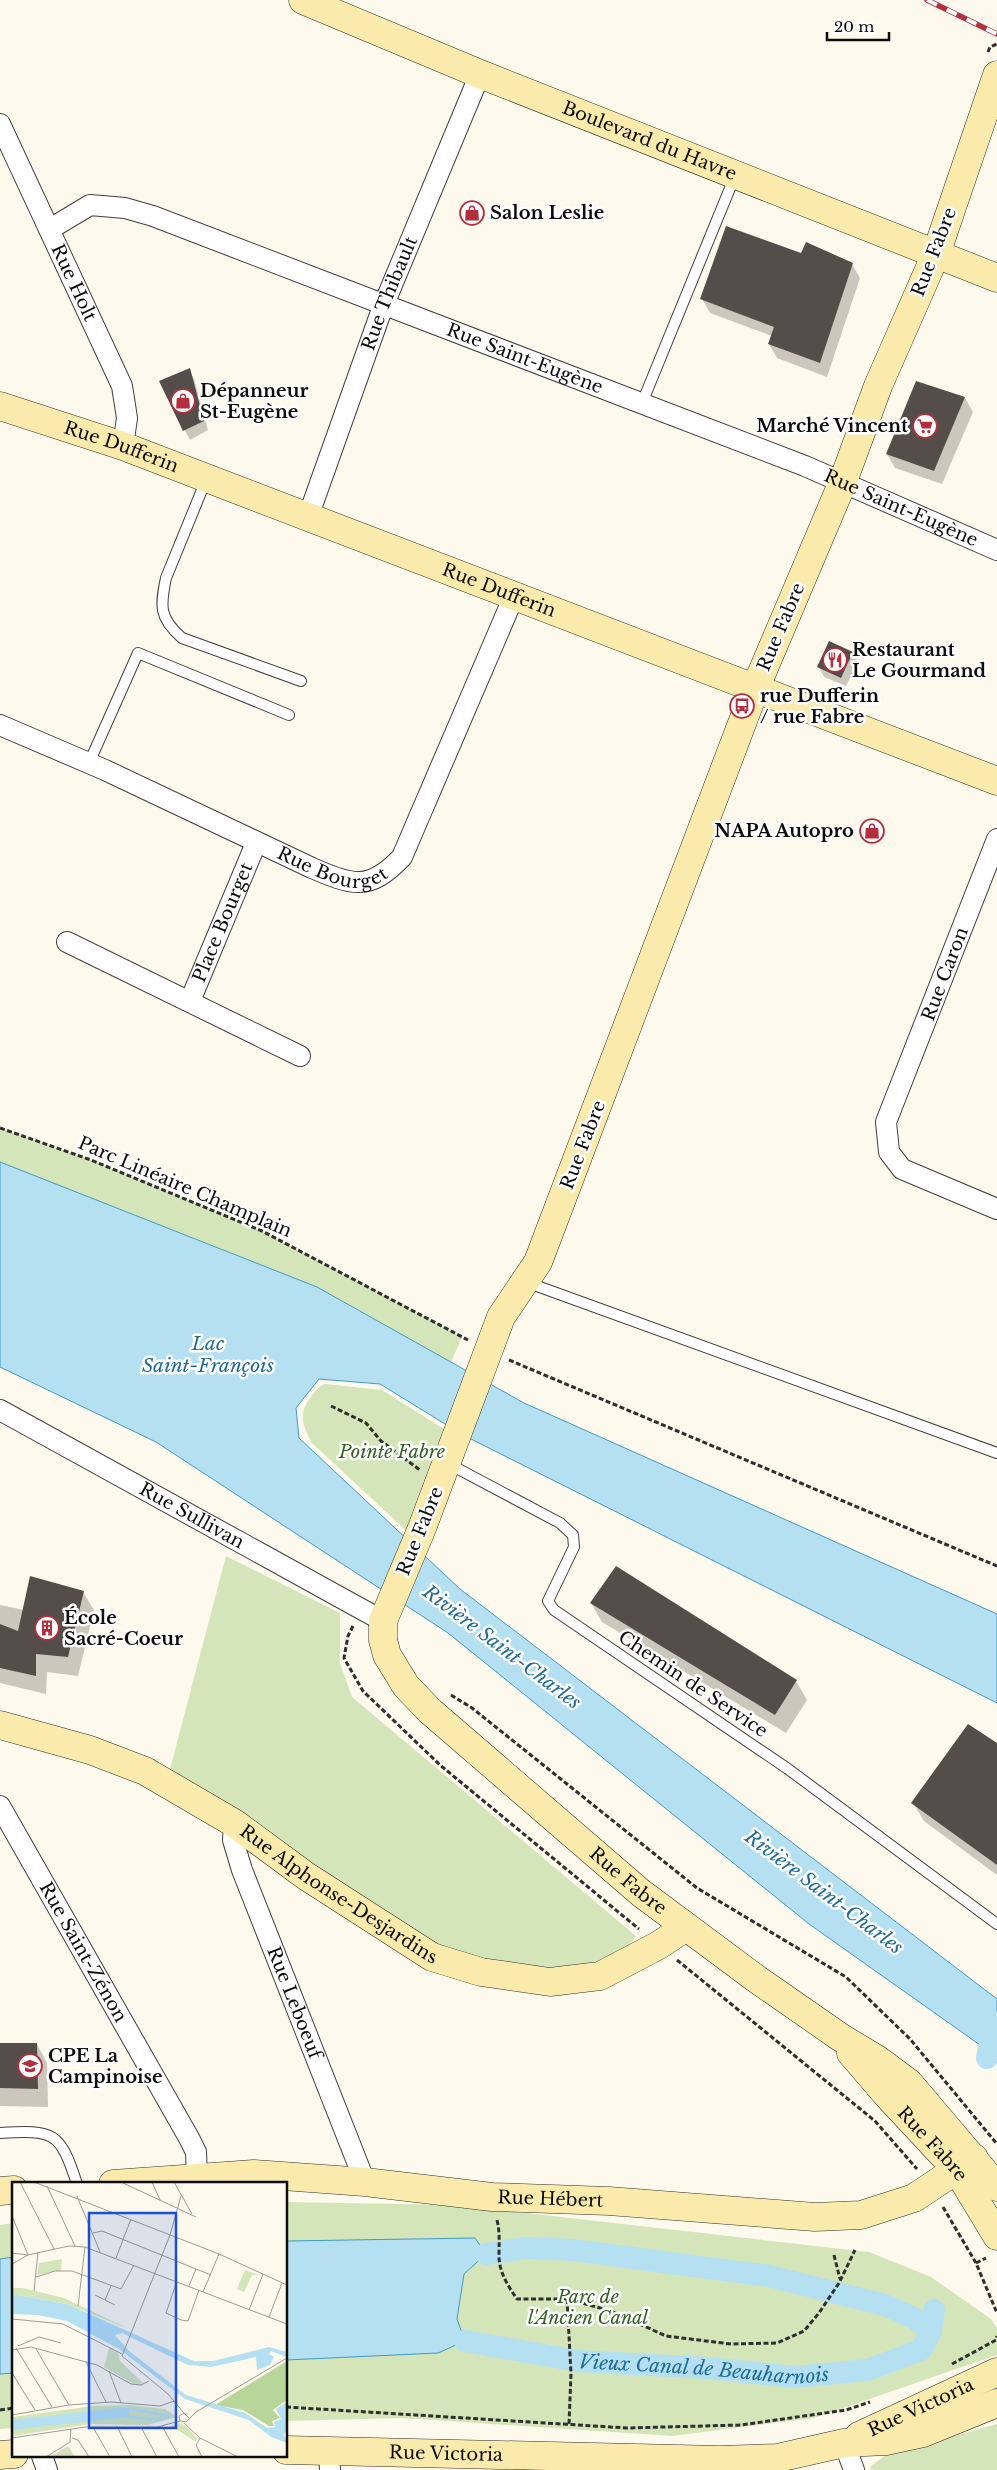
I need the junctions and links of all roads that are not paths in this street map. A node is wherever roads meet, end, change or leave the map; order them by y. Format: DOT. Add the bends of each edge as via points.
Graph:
graph roads {
  1 [pos="302,0"];
  2 [pos="480,74"];
  3 [pos="997,75"];
  4 [pos="0,124"];
  5 [pos="736,175"];
  6 [pos="50,229"];
  7 [pos="936,254"];
  8 [pos="997,278"];
  9 [pos="384,304"];
  10 [pos="642,403"];
  11 [pos="0,406"];
  12 [pos="123,446"];
  13 [pos="206,479"];
  14 [pos="842,484"];
  15 [pos="308,517"];
  16 [pos="997,550"];
  17 [pos="514,596"];
  18 [pos="301,681"];
  19 [pos="755,689"];
  20 [pos="289,715"];
  21 [pos="0,725"];
  22 [pos="90,763"];
  23 [pos="997,782"];
  24 [pos="997,839"];
  25 [pos="256,843"];
  26 [pos="67,942"];
  27 [pos="190,1001"];
  28 [pos="300,1056"];
  29 [pos="997,1209"];
  30 [pos="525,1282"];
  31 [pos="0,1410"];
  32 [pos="997,1453"];
  33 [pos="447,1462"];
  34 [pos="383,1621"];
  35 [pos="0,1725"];
  36 [pos="0,1806"];
  37 [pos="234,1822"];
  38 [pos="997,1924"];
  39 [pos="686,1927"];
  40 [pos="0,2133"];
  41 [pos="976,2157"];
  42 [pos="197,2178"];
  43 [pos="76,2182"];
  44 [pos="141,2182"];
  45 [pos="365,2182"];
  46 [pos="997,2187"];
  47 [pos="997,2236"];
  48 [pos="997,2372"];
  49 [pos="997,2403"];
  50 [pos="844,2443"];
  51 [pos="288,2450"];
  52 [pos="43,2458"];
  53 [pos="330,2460"];
  54 [pos="605,2464"];
  55 [pos="47,2470"];
  56 [pos="854,2470"];
  1 -- 2 [label="street, Boulevard du Havre"];
  2 -- 5 [label="street, Boulevard du Havre"];
  2 -- 9 [label="street, Rue Thibault"];
  3 -- 7 [label="street, Rue Fabre"];
  4 -- 6 [label="street, Rue Holt"];
  5 -- 7 [label="street, Boulevard du Havre"];
  5 -- 10 [label="lane"];
  6 -- 9 [label="street, Rue Saint-Eugène" via="90,205 125,208"];
  6 -- 12 [label="street, Rue Holt" via="122,386 127,418"];
  7 -- 8 [label="street, Boulevard du Havre"];
  7 -- 14 [label="street, Rue Fabre" via="878,386"];
  9 -- 10 [label="street, Rue Saint-Eugène"];
  9 -- 15 [label="street, Rue Thibault"];
  10 -- 14 [label="street, Rue Saint-Eugène" via="805,466"];
  11 -- 12 [label="street, Rue Dufferin"];
  12 -- 13 [label="street, Rue Dufferin"];
  13 -- 15 [label="street, Rue Dufferin"];
  13 -- 18 [label="lane" via="166,578 162,612 168,626 182,638"];
  14 -- 16 [label="street, Rue Saint-Eugène"];
  14 -- 19 [label="street, Rue Fabre"];
  15 -- 17 [label="street, Rue Dufferin"];
  17 -- 19 [label="street, Rue Dufferin"];
  17 -- 25 [label="street, Rue Bourget" via="402,858 386,874 367,881 343,881"];
  19 -- 23 [label="street, Rue Dufferin"];
  19 -- 30 [label="street, Rue Fabre" via="538,1262"];
  20 -- 22 [label="lane" via="138,653"];
  21 -- 22 [label="street, Rue Bourget"];
  22 -- 25 [label="street, Rue Bourget"];
  24 -- 29 [label="street, Rue Caron" via="886,1122 889,1152 902,1169"];
  25 -- 27 [label="street, Place Bourget"];
  26 -- 27 [label="street, Place Bourget"];
  27 -- 28 [label="street, Place Bourget"];
  30 -- 32 [label="lane"];
  30 -- 33 [label="street, Rue Fabre" via="501,1317"];
  31 -- 34 [label="street, Rue Sullivan"];
  33 -- 34 [label="street, Rue Fabre"];
  33 -- 38 [label="lane, Chemin de Service" via="560,1523 573,1535 574,1547 548,1600 554,1610 788,1768"];
  34 -- 39 [label="street, Rue Fabre" via="387,1655 406,1686 430,1711 641,1893"];
  35 -- 37 [label="street, Rue Alphonse-Desjardins" via="90,1750 145,1771"];
  36 -- 42 [label="street, Rue Saint-Zénon" via="189,2138 196,2152"];
  37 -- 39 [label="street, Rue Alphonse-Desjardins" via="306,1876 432,1957 481,1972 550,1982 600,1976"];
  37 -- 45 [label="street, Rue Leboeuf" via="233,1840 242,1870"];
  39 -- 41 [label="street, Rue Fabre" via="840,2037 888,2096"];
  40 -- 43 [label="lane" via="42,2132 57,2139 68,2154"];
  41 -- 45 [label="street, Rue Hébert" via="914,2198 861,2215 815,2217 609,2201 492,2197"];
  41 -- 46 [label="street, Rue Fabre"];
  41 -- 47 [label="street, Rue Fabre"];
  42 -- 44 [label="street, Rue Hébert"];
  42 -- 45 [label="street, Rue Hébert" via="254,2174"];
  48 -- 50 [label="street, Rue Victoria"];
  49 -- 50 [label="street, Rue Victoria" via="923,2433 886,2441"];
  50 -- 54 [label="street, Rue Victoria" via="778,2458"];
  50 -- 56 [label="street"];
  51 -- 53 [label="street, Rue Victoria"];
  52 -- 55 [label="street"];
  53 -- 54 [label="street, Rue Victoria"];
}
